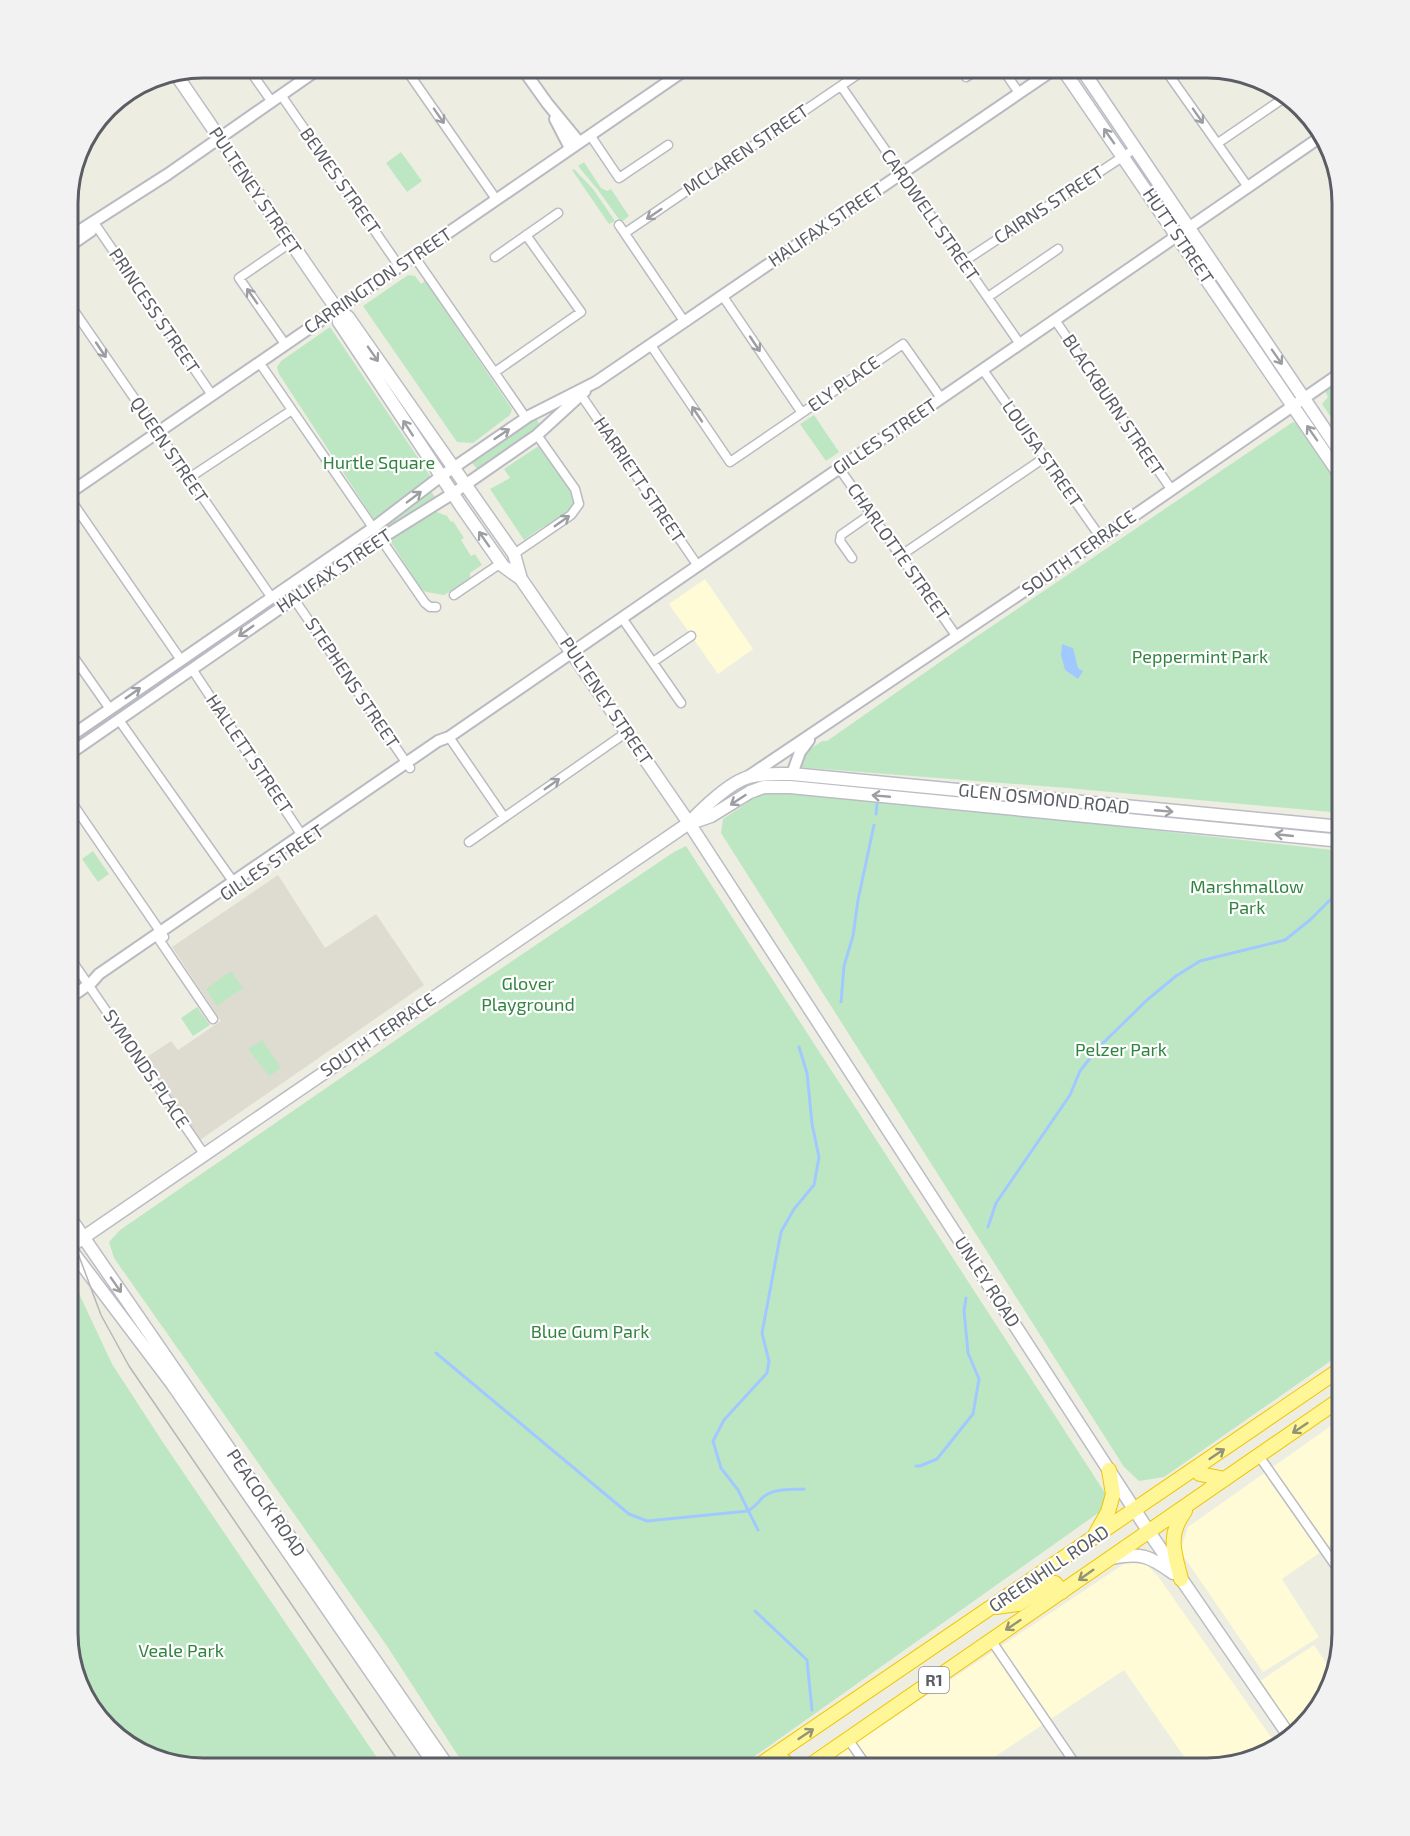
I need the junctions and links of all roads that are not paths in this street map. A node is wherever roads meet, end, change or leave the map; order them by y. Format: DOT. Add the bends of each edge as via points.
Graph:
graph roads {
  1 [pos="257,78"];
  2 [pos="305,78"];
  3 [pos="412,78"];
  4 [pos="529,78"];
  5 [pos="673,78"];
  6 [pos="853,78"];
  7 [pos="1009,78"];
  8 [pos="1041,78"];
  9 [pos="1069,78"];
  10 [pos="1088,78"];
  11 [pos="1171,78"];
  12 [pos="180,80"];
  13 [pos="841,86"];
  14 [pos="1019,93"];
  15 [pos="276,98"];
  16 [pos="1279,101"];
  17 [pos="590,135"];
  18 [pos="219,138"];
  19 [pos="1315,141"];
  20 [pos="1218,143"];
  21 [pos="575,145"];
  22 [pos="668,145"];
  23 [pos="1136,148"];
  24 [pos="1123,156"];
  25 [pos="901,173"];
  26 [pos="168,174"];
  27 [pos="1248,188"];
  28 [pos="496,199"];
  29 [pos="558,213"];
  30 [pos="619,225"];
  31 [pos="97,227"];
  32 [pos="1190,227"];
  33 [pos="78,232"];
  34 [pos="626,233"];
  35 [pos="526,235"];
  36 [pos="1178,236"];
  37 [pos="78,240"];
  38 [pos="290,243"];
  39 [pos="1058,249"];
  40 [pos="414,256"];
  41 [pos="495,256"];
  42 [pos="963,262"];
  43 [pos="399,266"];
  44 [pos="722,296"];
  45 [pos="988,297"];
  46 [pos="337,309"];
  47 [pos="78,317"];
  48 [pos="1055,320"];
  49 [pos="684,321"];
  50 [pos="285,344"];
  51 [pos="650,344"];
  52 [pos="1020,344"];
  53 [pos="259,362"];
  54 [pos="982,370"];
  55 [pos="495,372"];
  56 [pos="1332,379"];
  57 [pos="596,382"];
  58 [pos="212,395"];
  59 [pos="581,395"];
  60 [pos="941,398"];
  61 [pos="1305,398"];
  62 [pos="1293,406"];
  63 [pos="292,410"];
  64 [pos="802,413"];
  65 [pos="526,418"];
  66 [pos="157,432"];
  67 [pos="537,435"];
  68 [pos="1332,440"];
  69 [pos="1044,458"];
  70 [pos="1332,463"];
  71 [pos="454,467"];
  72 [pos="839,468"];
  73 [pos="440,477"];
  74 [pos="189,478"];
  75 [pos="466,484"];
  76 [pos="78,488"];
  77 [pos="1171,489"];
  78 [pos="452,494"];
  79 [pos="78,510"];
  80 [pos="871,514"];
  81 [pos="373,528"];
  82 [pos="1101,538"];
  83 [pos="380,539"];
  84 [pos="514,554"];
  85 [pos="900,556"];
  86 [pos="852,558"];
  87 [pos="501,563"];
  88 [pos="698,566"];
  89 [pos="521,579"];
  90 [pos="286,588"];
  91 [pos="454,596"];
  92 [pos="272,598"];
  93 [pos="294,598"];
  94 [pos="436,607"];
  95 [pos="622,618"];
  96 [pos="691,636"];
  97 [pos="957,637"];
  98 [pos="572,652"];
  99 [pos="181,660"];
  100 [pos="653,662"];
  101 [pos="78,663"];
  102 [pos="192,669"];
  103 [pos="681,703"];
  104 [pos="111,708"];
  105 [pos="119,720"];
  106 [pos="78,731"];
  107 [pos="627,732"];
  108 [pos="814,733"];
  109 [pos="449,737"];
  110 [pos="78,748"];
  111 [pos="408,765"];
  112 [pos="746,778"];
  113 [pos="791,781"];
  114 [pos="905,792"];
  115 [pos="78,812"];
  116 [pos="504,818"];
  117 [pos="689,823"];
  118 [pos="1309,824"];
  119 [pos="1332,826"];
  120 [pos="304,837"];
  121 [pos="1307,838"];
  122 [pos="1332,840"];
  123 [pos="469,842"];
  124 [pos="235,884"];
  125 [pos="160,936"];
  126 [pos="78,968"];
  127 [pos="90,984"];
  128 [pos="78,992"];
  129 [pos="213,1019"];
  130 [pos="204,1154"];
  131 [pos="78,1230"];
  132 [pos="83,1237"];
  133 [pos="78,1240"];
  134 [pos="78,1260"];
  135 [pos="1332,1375"];
  136 [pos="1332,1407"];
  137 [pos="1259,1456"];
  138 [pos="1198,1467"];
  139 [pos="1109,1470"];
  140 [pos="240,1473"];
  141 [pos="1225,1479"];
  142 [pos="1192,1502"];
  143 [pos="1135,1511"];
  144 [pos="1149,1532"];
  145 [pos="1093,1539"];
  146 [pos="1111,1558"];
  147 [pos="1332,1561"];
  148 [pos="1181,1579"];
  149 [pos="1062,1592"];
  150 [pos="992,1607"];
  151 [pos="991,1640"];
  152 [pos="1285,1730"];
  153 [pos="848,1739"];
  154 [pos="430,1758"];
  155 [pos="442,1758"];
  156 [pos="774,1758"];
  157 [pos="820,1758"];
  158 [pos="861,1758"];
  159 [pos="1071,1758"];
  1 -- 15 [label="street, BEWES STREET"];
  2 -- 15 [label="street"];
  3 -- 28 [label="street, one-way"];
  4 -- 21 [label="street"];
  5 -- 17 [label="street, CARRINGTON STREET"];
  6 -- 13 [label="street, MCLAREN STREET"];
  7 -- 14 [label="street"];
  8 -- 14 [label="street, HALIFAX STREET"];
  24 -- 9 [label="main road, HUTT STREET, one-way"];
  10 -- 23 [label="main road, HUTT STREET"];
  11 -- 20 [label="street, one-way"];
  12 -- 18 [label="main road, PULTENEY STREET"];
  13 -- 25 [label="street, CARDWELL STREET"];
  13 -- 34 [label="street, MCLAREN STREET, one-way"];
  14 -- 25 [label="street, HALIFAX STREET"];
  15 -- 18 [label="street"];
  15 -- 43 [label="street, BEWES STREET"];
  16 -- 20 [label="street"];
  17 -- 21 [label="street, CARRINGTON STREET"];
  17 -- 22 [label="street" via="619,178"];
  18 -- 26 [label="street"];
  18 -- 38 [label="main road, PULTENEY STREET"];
  19 -- 27 [label="street, GILLES STREET"];
  20 -- 27 [label="street"];
  21 -- 28 [label="street, CARRINGTON STREET"];
  23 -- 24 [label="street, CAIRNS STREET"];
  23 -- 32 [label="main road, HUTT STREET"];
  24 -- 36 [label="main road, HUTT STREET"];
  24 -- 42 [label="street, CAIRNS STREET"];
  25 -- 42 [label="street, CARDWELL STREET"];
  25 -- 44 [label="street, HALIFAX STREET"];
  26 -- 31 [label="street"];
  26 -- 33 [label="street"];
  27 -- 32 [label="street, GILLES STREET"];
  28 -- 40 [label="street, CARRINGTON STREET"];
  29 -- 35 [label="street"];
  30 -- 34 [label="street"];
  31 -- 37 [label="street"];
  31 -- 58 [label="street, PRINCESS STREET"];
  32 -- 36 [label="street, GILLES STREET"];
  32 -- 61 [label="main road, HUTT STREET, one-way"];
  34 -- 49 [label="street"];
  35 -- 41 [label="street"];
  35 -- 55 [label="street" via="581,312"];
  36 -- 48 [label="street, GILLES STREET"];
  36 -- 62 [label="main road, HUTT STREET"];
  38 -- 46 [label="main road, PULTENEY STREET"];
  50 -- 38 [label="street, one-way" via="239,278"];
  39 -- 45 [label="street"];
  40 -- 43 [label="street, CARRINGTON STREET"];
  40 -- 55 [label="street"];
  42 -- 45 [label="street, CARDWELL STREET"];
  43 -- 46 [label="street, CARRINGTON STREET"];
  44 -- 49 [label="street, HALIFAX STREET"];
  44 -- 64 [label="street, one-way"];
  45 -- 52 [label="street, CARDWELL STREET"];
  46 -- 50 [label="street, CARRINGTON STREET"];
  46 -- 71 [label="main road, PULTENEY STREET, one-way" via="348,317"];
  73 -- 46 [label="main road, PULTENEY STREET, one-way" via="339,322"];
  47 -- 66 [label="street, QUEEN STREET, one-way"];
  48 -- 52 [label="street, GILLES STREET"];
  48 -- 77 [label="street, BLACKBURN STREET"];
  49 -- 51 [label="street, HALIFAX STREET"];
  50 -- 53 [label="street, CARRINGTON STREET"];
  51 -- 57 [label="street, HALIFAX STREET"];
  64 -- 51 [label="street, ELY PLACE, one-way" via="730,462"];
  52 -- 54 [label="street, GILLES STREET"];
  53 -- 58 [label="street, CARRINGTON STREET"];
  53 -- 63 [label="street"];
  54 -- 60 [label="street, GILLES STREET"];
  54 -- 69 [label="street, LOUISA STREET"];
  55 -- 65 [label="street"];
  56 -- 61 [label="street, SOUTH TERRACE"];
  57 -- 59 [label="street, HALIFAX STREET"];
  57 -- 65 [label="street, HALIFAX STREET"];
  58 -- 66 [label="street, CARRINGTON STREET"];
  59 -- 67 [label="street, HALIFAX STREET"];
  59 -- 88 [label="street, HARRIETT STREET"];
  60 -- 64 [label="street, ELY PLACE" via="903,344"];
  60 -- 72 [label="street, GILLES STREET"];
  61 -- 62 [label="street, SOUTH TERRACE"];
  61 -- 68 [label="main road, HUTT STREET"];
  70 -- 62 [label="main road, HUTT STREET, one-way"];
  62 -- 77 [label="street, SOUTH TERRACE"];
  63 -- 74 [label="street"];
  63 -- 81 [label="street"];
  71 -- 65 [label="street, HALIFAX STREET, one-way"];
  66 -- 74 [label="street, QUEEN STREET"];
  66 -- 76 [label="street, CARRINGTON STREET"];
  67 -- 75 [label="street, HALIFAX STREET"];
  84 -- 67 [label="street, one-way" via="571,515 579,504 575,489"];
  69 -- 82 [label="street, LOUISA STREET"];
  69 -- 85 [label="street"];
  71 -- 73 [label="street, HALIFAX STREET"];
  71 -- 75 [label="main road, PULTENEY STREET"];
  72 -- 80 [label="street, CHARLOTTE STREET"];
  72 -- 88 [label="street, GILLES STREET"];
  73 -- 78 [label="main road, PULTENEY STREET"];
  81 -- 73 [label="street, HALIFAX STREET, one-way"];
  74 -- 92 [label="street, QUEEN STREET"];
  75 -- 78 [label="street, HALIFAX STREET"];
  75 -- 84 [label="main road, PULTENEY STREET"];
  77 -- 82 [label="street, SOUTH TERRACE"];
  78 -- 83 [label="street, HALIFAX STREET"];
  87 -- 78 [label="main road, PULTENEY STREET, one-way"];
  79 -- 99 [label="street"];
  80 -- 85 [label="street, CHARLOTTE STREET"];
  80 -- 86 [label="street" via="841,535 840,541"];
  81 -- 83 [label="street"];
  81 -- 90 [label="street, HALIFAX STREET"];
  82 -- 97 [label="street, SOUTH TERRACE"];
  83 -- 93 [label="street, HALIFAX STREET"];
  83 -- 94 [label="street" via="425,603"];
  84 -- 89 [label="main road, PULTENEY STREET"];
  85 -- 97 [label="street, CHARLOTTE STREET"];
  87 -- 89 [label="main road, PULTENEY STREET"];
  87 -- 91 [label="street"];
  88 -- 95 [label="street, GILLES STREET"];
  89 -- 98 [label="main road, PULTENEY STREET"];
  90 -- 92 [label="street, HALIFAX STREET"];
  90 -- 93 [label="street"];
  92 -- 99 [label="street, HALIFAX STREET"];
  93 -- 102 [label="street, HALIFAX STREET, one-way"];
  93 -- 111 [label="street, STEPHENS STREET"];
  95 -- 98 [label="street, GILLES STREET"];
  95 -- 100 [label="street"];
  96 -- 100 [label="street"];
  97 -- 108 [label="street, SOUTH TERRACE"];
  98 -- 107 [label="main road, PULTENEY STREET"];
  98 -- 109 [label="street, GILLES STREET"];
  104 -- 99 [label="street, HALIFAX STREET, one-way"];
  100 -- 103 [label="street"];
  101 -- 104 [label="street"];
  102 -- 105 [label="street, HALIFAX STREET"];
  102 -- 120 [label="street, HALLETT STREET"];
  104 -- 105 [label="street"];
  104 -- 106 [label="street, HALIFAX STREET"];
  105 -- 110 [label="street, HALIFAX STREET"];
  105 -- 124 [label="street"];
  116 -- 107 [label="street, one-way"];
  107 -- 117 [label="main road, PULTENEY STREET"];
  108 -- 112 [label="street, SOUTH TERRACE"];
  108 -- 113 [label="street, SOUTH TERRACE" via="800,753"];
  109 -- 111 [label="street, GILLES STREET"];
  109 -- 116 [label="street"];
  111 -- 120 [label="street, GILLES STREET"];
  112 -- 113 [label="main road, GLEN OSMOND ROAD" via="764,774"];
  112 -- 117 [label="main road, SOUTH TERRACE" via="706,804"];
  113 -- 114 [label="main road, GLEN OSMOND ROAD"];
  113 -- 117 [label="main road, SOUTH TERRACE, one-way" via="750,792 711,816"];
  114 -- 118 [label="main road, GLEN OSMOND ROAD, one-way"];
  121 -- 114 [label="main road, GLEN OSMOND ROAD, one-way"];
  115 -- 125 [label="street"];
  116 -- 123 [label="street"];
  117 -- 130 [label="main road, SOUTH TERRACE"];
  117 -- 139 [label="main road, UNLEY ROAD"];
  118 -- 119 [label="main road, GLEN OSMOND ROAD"];
  118 -- 121 [label="main road"];
  120 -- 124 [label="street, GILLES STREET"];
  121 -- 122 [label="main road, GLEN OSMOND ROAD"];
  124 -- 125 [label="street, GILLES STREET"];
  125 -- 127 [label="street, GILLES STREET" via="99,974"];
  125 -- 129 [label="street"];
  126 -- 127 [label="street, SYMONDS PLACE"];
  127 -- 128 [label="street, GILLES STREET"];
  127 -- 130 [label="street, SYMONDS PLACE"];
  130 -- 132 [label="main road, SOUTH TERRACE"];
  131 -- 132 [label="main road, PEACOCK ROAD"];
  132 -- 133 [label="main road, SOUTH TERRACE"];
  132 -- 140 [label="main road, PEACOCK ROAD, one-way"];
  134 -- 140 [label="main road, PEACOCK ROAD"];
  138 -- 135 [label="highway, GREENHILL ROAD / R1, one-way"];
  136 -- 137 [label="highway, GREENHILL ROAD / R1, one-way"];
  137 -- 141 [label="highway, GREENHILL ROAD / R1"];
  137 -- 147 [label="street"];
  138 -- 141 [label="highway" via="1200,1474"];
  138 -- 143 [label="highway, GREENHILL ROAD / R1"];
  139 -- 143 [label="main road, UNLEY ROAD"];
  139 -- 145 [label="highway" via="1113,1494"];
  140 -- 154 [label="main road, PEACOCK ROAD"];
  140 -- 155 [label="main road, PEACOCK ROAD"];
  141 -- 142 [label="highway, GREENHILL ROAD / R1"];
  142 -- 144 [label="highway, GREENHILL ROAD / R1"];
  142 -- 148 [label="highway" via="1173,1532"];
  143 -- 144 [label="main road, UNLEY ROAD"];
  143 -- 145 [label="highway, GREENHILL ROAD / R1"];
  144 -- 146 [label="highway, GREENHILL ROAD / R1"];
  144 -- 148 [label="main road, UNLEY ROAD"];
  145 -- 150 [label="highway, GREENHILL ROAD / R1"];
  146 -- 148 [label="main road" via="1141,1554"];
  146 -- 149 [label="highway, GREENHILL ROAD / R1, one-way"];
  148 -- 152 [label="main road, UNLEY ROAD"];
  149 -- 150 [label="highway" via="1055,1583 1049,1584 1018,1604"];
  149 -- 151 [label="highway, GREENHILL ROAD / R1, one-way"];
  156 -- 150 [label="highway, GREENHILL ROAD / R1, one-way"];
  151 -- 153 [label="highway, GREENHILL ROAD / R1"];
  151 -- 159 [label="street"];
  153 -- 157 [label="highway, GREENHILL ROAD / R1"];
  153 -- 158 [label="street"];
}
